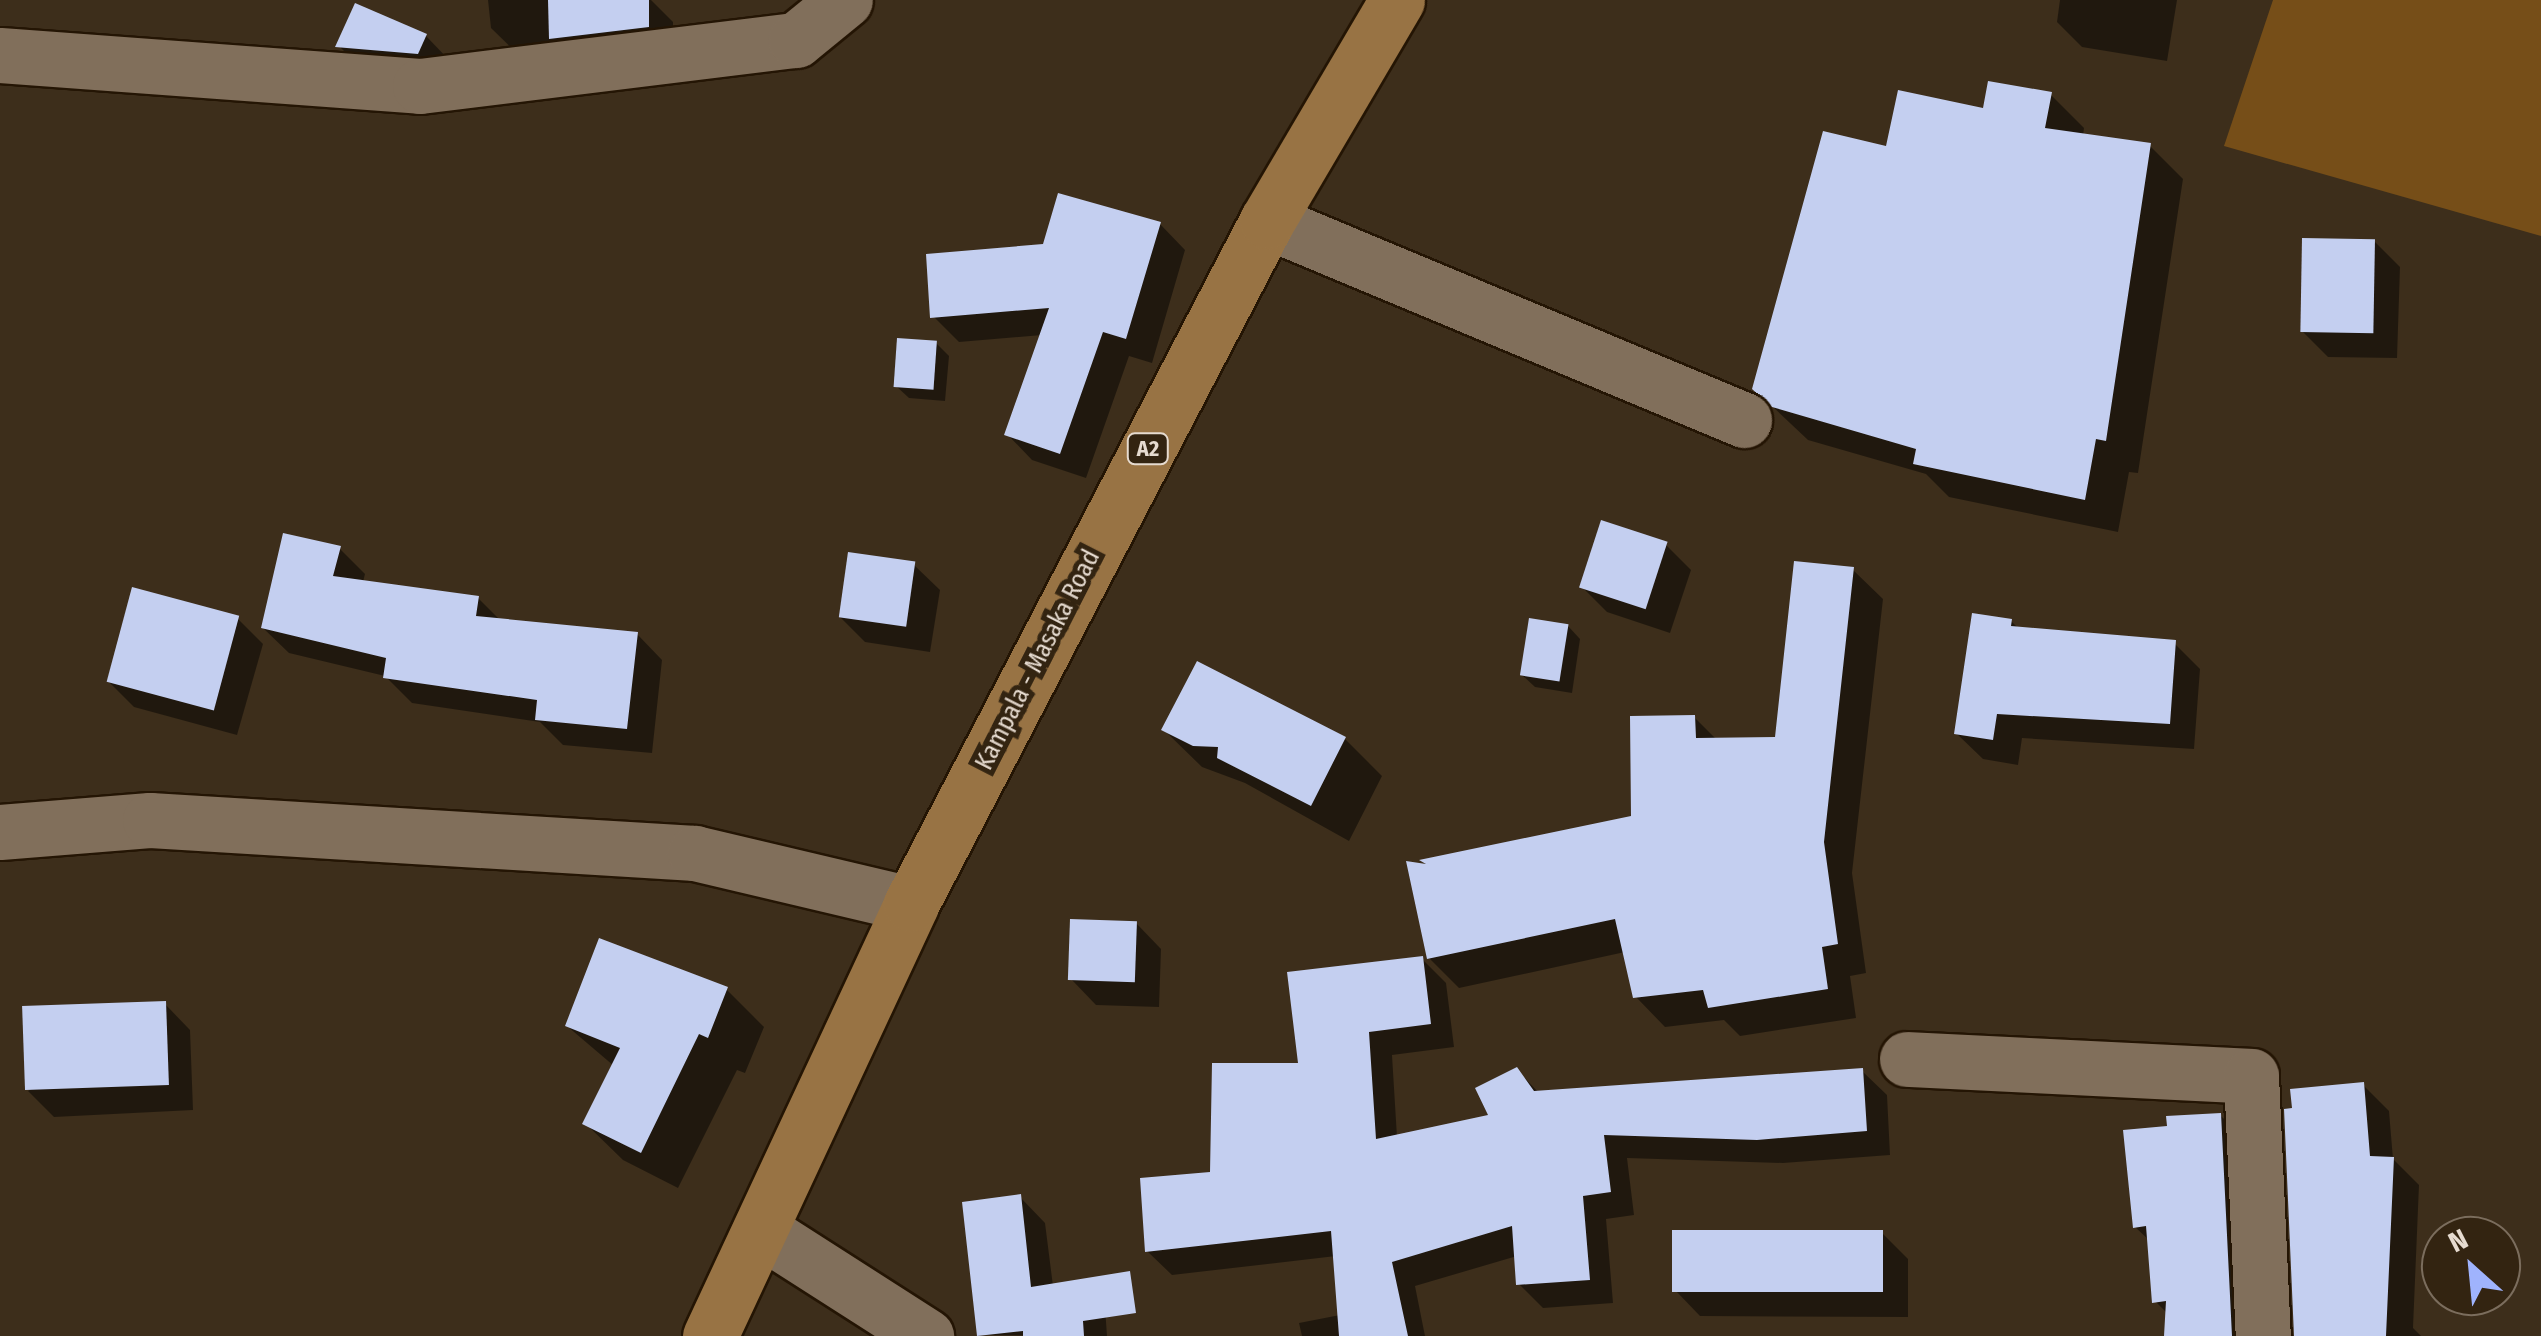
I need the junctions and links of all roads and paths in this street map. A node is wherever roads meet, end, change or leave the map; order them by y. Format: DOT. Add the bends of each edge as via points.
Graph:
graph roads {
  1 [pos="845,0"];
  2 [pos="1396,0"];
  3 [pos="0,55"];
  4 [pos="1266,221"];
  5 [pos="1744,420"];
  6 [pos="0,832"];
  7 [pos="911,904"];
  8 [pos="1907,1058"];
  9 [pos="762,1231"];
  10 [pos="710,1336"];
  11 [pos="926,1336"];
  12 [pos="2263,1336"];
  1 -- 3 [label="street" via="796,40 420,86"];
  2 -- 4 [label="main road, Kampala - Masaka Road / A2"];
  4 -- 5 [label="street"];
  4 -- 7 [label="main road, Kampala - Masaka Road / A2"];
  6 -- 7 [label="street" via="150,820 695,853"];
  7 -- 9 [label="main road, Kampala - Masaka Road / A2"];
  8 -- 12 [label="street" via="2251,1076"];
  9 -- 10 [label="main road, Kampala - Masaka Road / A2"];
  9 -- 11 [label="street"];
}
